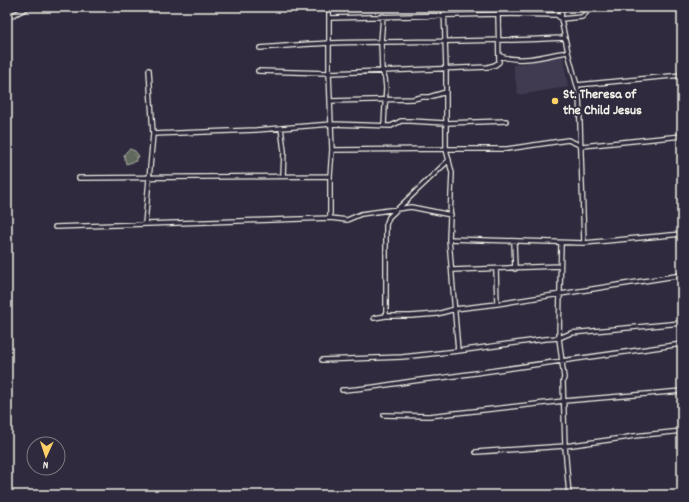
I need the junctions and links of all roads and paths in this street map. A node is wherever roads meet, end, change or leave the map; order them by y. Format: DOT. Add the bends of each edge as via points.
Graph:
graph roads {
  1 [pos="29,7"];
  2 [pos="329,7"];
  3 [pos="444,7"];
  4 [pos="562,7"];
  5 [pos="603,7"];
  6 [pos="498,14"];
  7 [pos="444,15"];
  8 [pos="383,16"];
  9 [pos="7,18"];
  10 [pos="329,18"];
  11 [pos="561,18"];
  12 [pos="565,38"];
  13 [pos="444,41"];
  14 [pos="499,41"];
  15 [pos="381,42"];
  16 [pos="328,43"];
  17 [pos="260,48"];
  18 [pos="568,52"];
  19 [pos="500,56"];
  20 [pos="446,69"];
  21 [pos="149,70"];
  22 [pos="258,71"];
  23 [pos="382,71"];
  24 [pos="329,73"];
  25 [pos="682,75"];
  26 [pos="577,85"];
  27 [pos="446,92"];
  28 [pos="385,99"];
  29 [pos="330,101"];
  30 [pos="506,121"];
  31 [pos="445,123"];
  32 [pos="332,124"];
  33 [pos="384,125"];
  34 [pos="281,128"];
  35 [pos="153,134"];
  36 [pos="682,136"];
  37 [pos="582,146"];
  38 [pos="332,150"];
  39 [pos="446,150"];
  40 [pos="449,160"];
  41 [pos="283,176"];
  42 [pos="330,176"];
  43 [pos="79,178"];
  44 [pos="150,178"];
  45 [pos="399,208"];
  46 [pos="450,215"];
  47 [pos="330,218"];
  48 [pos="145,224"];
  49 [pos="55,227"];
  50 [pos="682,234"];
  51 [pos="449,239"];
  52 [pos="514,241"];
  53 [pos="561,243"];
  54 [pos="584,243"];
  55 [pos="560,266"];
  56 [pos="515,268"];
  57 [pos="496,269"];
  58 [pos="452,270"];
  59 [pos="682,275"];
  60 [pos="560,294"];
  61 [pos="497,304"];
  62 [pos="455,309"];
  63 [pos="386,316"];
  64 [pos="374,318"];
  65 [pos="682,323"];
  66 [pos="559,338"];
  67 [pos="682,344"];
  68 [pos="458,351"];
  69 [pos="322,360"];
  70 [pos="562,361"];
  71 [pos="342,390"];
  72 [pos="682,391"];
  73 [pos="564,401"];
  74 [pos="384,415"];
  75 [pos="682,431"];
  76 [pos="565,446"];
  77 [pos="476,452"];
  78 [pos="569,495"];
  1 -- 9 [label="street"];
  2 -- 10 [label="street"];
  3 -- 7 [label="street"];
  4 -- 11 [label="street"];
  5 -- 11 [label="street" via="589,10 582,17"];
  6 -- 7 [label="street"];
  6 -- 11 [label="street" via="557,15"];
  6 -- 14 [label="street"];
  7 -- 8 [label="street"];
  7 -- 13 [label="street"];
  8 -- 10 [label="street"];
  8 -- 15 [label="street"];
  10 -- 16 [label="street"];
  11 -- 12 [label="street"];
  12 -- 14 [label="street"];
  12 -- 18 [label="street"];
  13 -- 14 [label="street"];
  13 -- 15 [label="street"];
  13 -- 20 [label="street"];
  14 -- 19 [label="street"];
  15 -- 16 [label="street"];
  15 -- 23 [label="street"];
  16 -- 17 [label="street"];
  16 -- 24 [label="street"];
  18 -- 19 [label="street" via="524,60"];
  18 -- 26 [label="street"];
  19 -- 20 [label="street" via="499,62 488,67"];
  20 -- 23 [label="street"];
  20 -- 27 [label="street"];
  21 -- 35 [label="street"];
  22 -- 24 [label="street"];
  23 -- 24 [label="street"];
  23 -- 28 [label="street" via="385,78"];
  24 -- 29 [label="street"];
  25 -- 26 [label="street"];
  26 -- 37 [label="street"];
  27 -- 28 [label="street" via="413,99"];
  27 -- 31 [label="street"];
  28 -- 29 [label="street"];
  28 -- 33 [label="street"];
  29 -- 32 [label="street"];
  30 -- 31 [label="street"];
  31 -- 33 [label="street" via="401,121 391,126"];
  31 -- 39 [label="street"];
  32 -- 33 [label="street"];
  32 -- 34 [label="street"];
  32 -- 38 [label="street"];
  34 -- 35 [label="street"];
  34 -- 41 [label="street" via="284,151"];
  35 -- 44 [label="street"];
  36 -- 37 [label="street"];
  37 -- 39 [label="street" via="568,140 507,149"];
  37 -- 54 [label="street"];
  38 -- 39 [label="street"];
  38 -- 42 [label="street"];
  39 -- 40 [label="street"];
  40 -- 45 [label="street"];
  40 -- 46 [label="street" via="452,173"];
  41 -- 42 [label="street"];
  41 -- 44 [label="street"];
  42 -- 47 [label="street"];
  43 -- 44 [label="street"];
  44 -- 48 [label="street"];
  45 -- 46 [label="street" via="411,207"];
  45 -- 47 [label="street" via="361,214 347,220"];
  45 -- 63 [label="street" via="389,217 386,225"];
  46 -- 51 [label="street"];
  47 -- 48 [label="street"];
  48 -- 49 [label="street"];
  50 -- 54 [label="street"];
  51 -- 52 [label="street"];
  51 -- 58 [label="street"];
  52 -- 53 [label="street"];
  52 -- 56 [label="street"];
  53 -- 54 [label="street"];
  53 -- 55 [label="street"];
  55 -- 56 [label="street"];
  55 -- 60 [label="street"];
  56 -- 57 [label="street"];
  57 -- 58 [label="street"];
  57 -- 61 [label="street"];
  58 -- 62 [label="street"];
  59 -- 60 [label="street"];
  60 -- 61 [label="street"];
  60 -- 66 [label="street"];
  61 -- 62 [label="street"];
  62 -- 63 [label="street" via="437,314"];
  62 -- 68 [label="street"];
  63 -- 64 [label="street"];
  65 -- 66 [label="street" via="571,333"];
  66 -- 68 [label="street"];
  66 -- 70 [label="street"];
  67 -- 70 [label="street"];
  68 -- 69 [label="street" via="402,357"];
  70 -- 71 [label="street"];
  70 -- 73 [label="street"];
  72 -- 73 [label="street"];
  73 -- 74 [label="street" via="429,416"];
  73 -- 76 [label="street"];
  75 -- 76 [label="street"];
  76 -- 77 [label="street"];
  76 -- 78 [label="street"];
}
